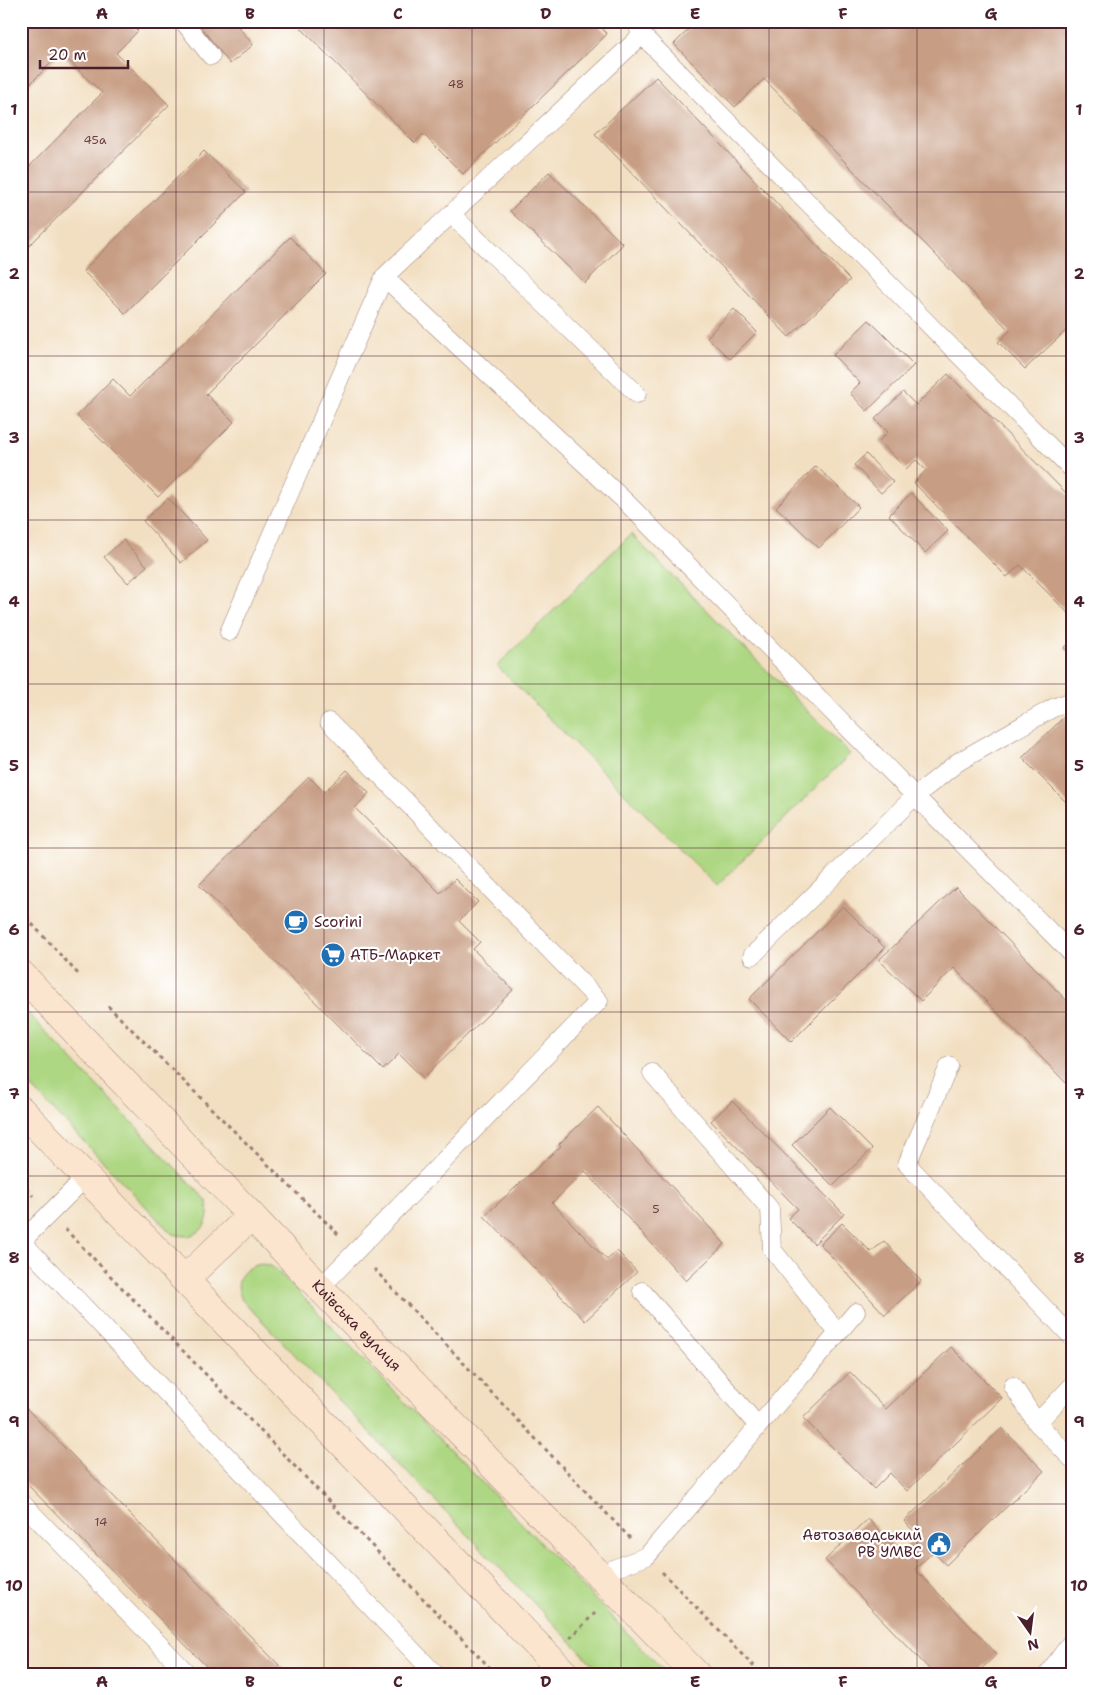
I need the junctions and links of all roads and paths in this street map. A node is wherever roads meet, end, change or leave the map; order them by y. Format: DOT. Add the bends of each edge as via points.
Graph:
graph roads {
  1 [pos="184,21"];
  2 [pos="638,28"];
  3 [pos="211,56"];
  4 [pos="451,214"];
  5 [pos="384,277"];
  6 [pos="637,394"];
  7 [pos="1072,469"];
  8 [pos="229,632"];
  9 [pos="1072,701"];
  10 [pos="329,722"];
  11 [pos="915,796"];
  12 [pos="21,912"];
  13 [pos="1072,954"];
  14 [pos="752,956"];
  15 [pos="21,974"];
  16 [pos="79,976"];
  17 [pos="108,1006"];
  18 [pos="949,1066"];
  19 [pos="652,1072"];
  20 [pos="21,1110"];
  21 [pos="86,1177"];
  22 [pos="21,1183"];
  23 [pos="50,1214"];
  24 [pos="251,1216"];
  25 [pos="344,1240"];
  26 [pos="22,1242"];
  27 [pos="374,1269"];
  28 [pos="185,1279"];
  29 [pos="320,1288"];
  30 [pos="642,1291"];
  31 [pos="856,1312"];
  32 [pos="838,1333"];
  33 [pos="1072,1337"];
  34 [pos="1014,1386"];
  35 [pos="1072,1386"];
  36 [pos="1037,1423"];
  37 [pos="758,1426"];
  38 [pos="1072,1459"];
  39 [pos="21,1502"];
  40 [pos="647,1556"];
  41 [pos="600,1574"];
  42 [pos="601,1607"];
  43 [pos="566,1641"];
  44 [pos="1072,1641"];
  45 [pos="188,1674"];
  46 [pos="435,1674"];
  47 [pos="496,1674"];
  48 [pos="565,1674"];
  49 [pos="696,1674"];
  50 [pos="761,1674"];
  51 [pos="1048,1674"];
  1 -- 3 [label="lane"];
  2 -- 4 [label="lane"];
  2 -- 7 [label="lane"];
  4 -- 5 [label="lane"];
  4 -- 6 [label="lane"];
  5 -- 8 [label="lane"];
  5 -- 11 [label="lane" via="626,502"];
  9 -- 11 [label="lane" via="1053,708 958,762"];
  10 -- 29 [label="lane" via="599,1001"];
  11 -- 13 [label="lane"];
  11 -- 14 [label="lane"];
  12 -- 16 [label="path"];
  15 -- 24 [label="main road, Київська вулиця"];
  17 -- 25 [label="path"];
  18 -- 33 [label="lane" via="907,1164"];
  19 -- 32 [label="lane" via="770,1209 772,1249"];
  20 -- 21 [label="main road"];
  21 -- 23 [label="lane"];
  21 -- 28 [label="main road"];
  22 -- 23 [label="path"];
  23 -- 26 [label="lane"];
  23 -- 47 [label="path"];
  24 -- 28 [label="main road"];
  24 -- 29 [label="main road, Київська вулиця"];
  26 -- 46 [label="lane"];
  27 -- 40 [label="path"];
  28 -- 48 [label="main road"];
  29 -- 41 [label="main road, Київська вулиця"];
  30 -- 37 [label="lane"];
  31 -- 32 [label="lane"];
  32 -- 37 [label="lane"];
  34 -- 36 [label="lane"];
  35 -- 36 [label="lane"];
  36 -- 38 [label="lane"];
  37 -- 40 [label="lane"];
  39 -- 45 [label="lane"];
  40 -- 41 [label="lane"];
  40 -- 50 [label="path"];
  41 -- 49 [label="main road, Київська вулиця"];
  42 -- 43 [label="path"];
  44 -- 51 [label="lane"];
}
